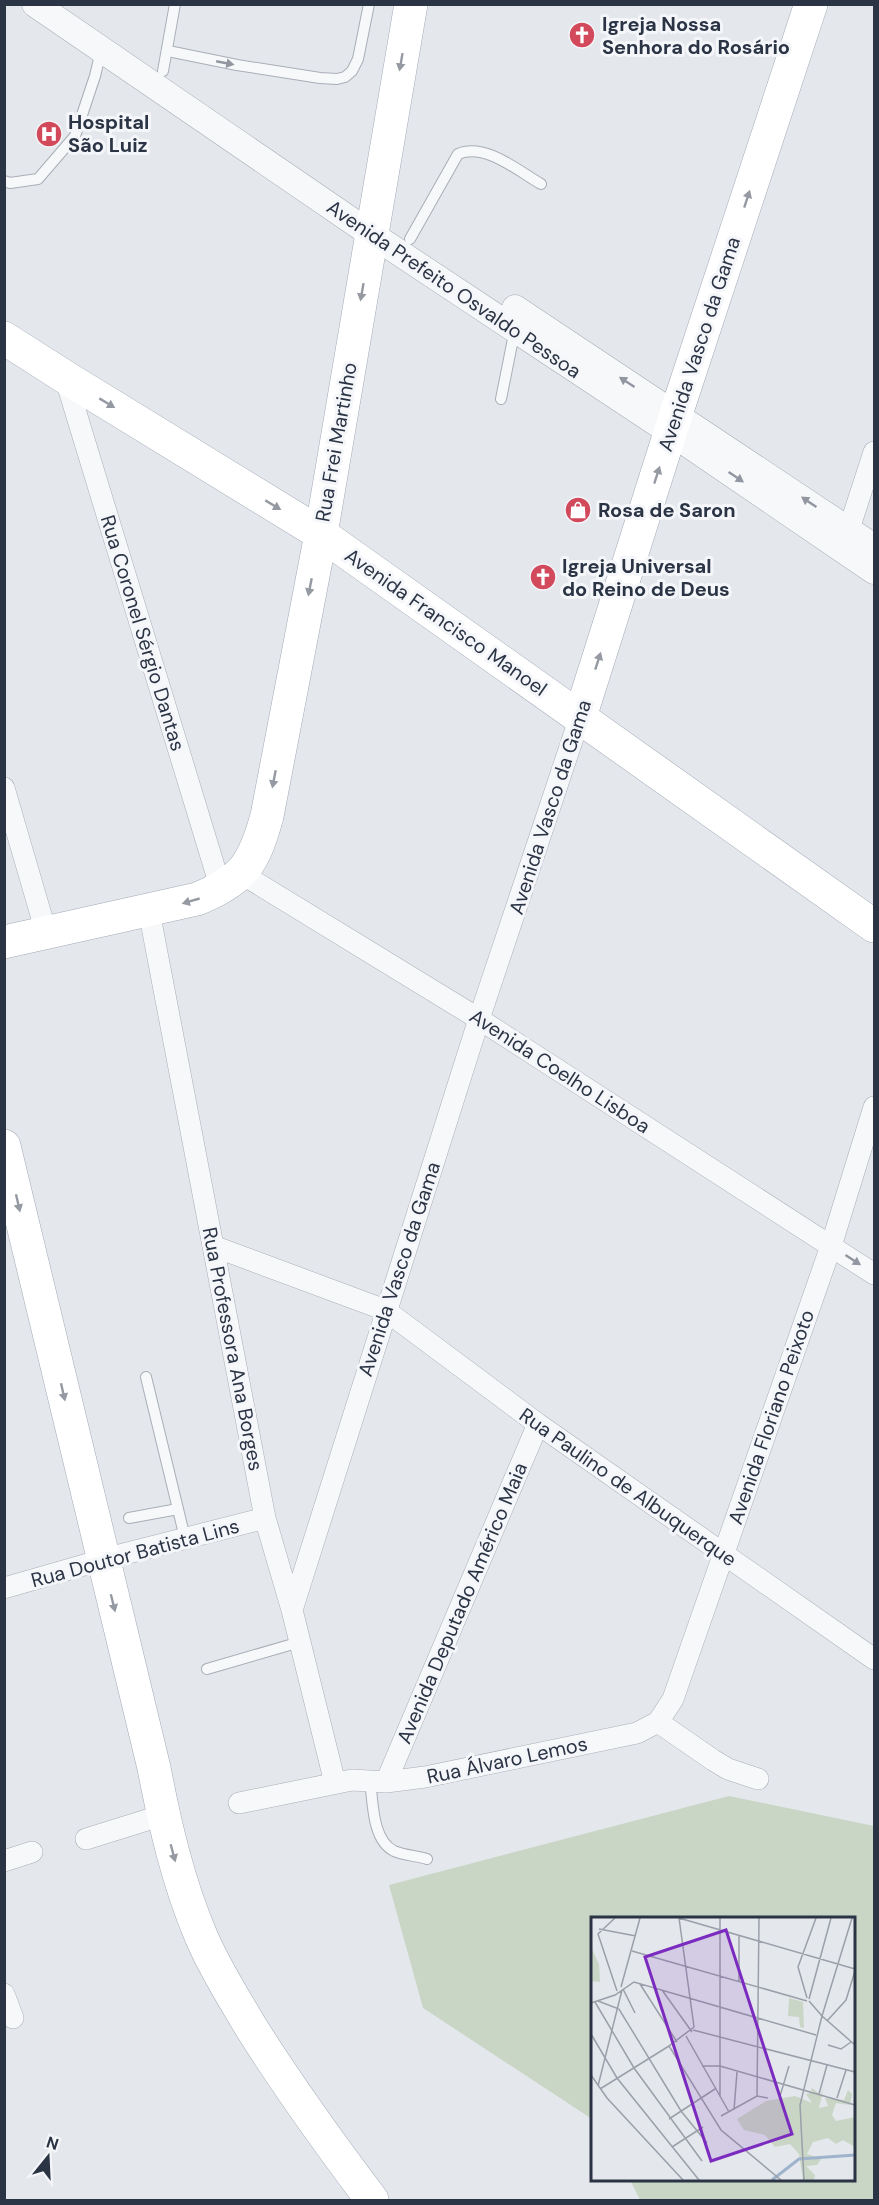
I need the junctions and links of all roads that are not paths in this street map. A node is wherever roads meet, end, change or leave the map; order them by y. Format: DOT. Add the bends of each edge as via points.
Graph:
graph roads {
  1 [pos="35,4"];
  2 [pos="65,4"];
  3 [pos="175,4"];
  4 [pos="369,4"];
  5 [pos="411,4"];
  6 [pos="811,4"];
  7 [pos="102,50"];
  8 [pos="166,61"];
  9 [pos="4,181"];
  10 [pos="541,184"];
  11 [pos="373,225"];
  12 [pos="410,239"];
  13 [pos="515,329"];
  14 [pos="4,338"];
  15 [pos="65,377"];
  16 [pos="501,399"];
  17 [pos="673,423"];
  18 [pos="874,452"];
  19 [pos="321,534"];
  20 [pos="844,538"];
  21 [pos="874,547"];
  22 [pos="874,571"];
  23 [pos="580,717"];
  24 [pos="4,788"];
  25 [pos="231,882"];
  26 [pos="149,911"];
  27 [pos="874,926"];
  28 [pos="46,932"];
  29 [pos="4,942"];
  30 [pos="479,1019"];
  31 [pos="874,1107"];
  32 [pos="4,1146"];
  33 [pos="213,1246"];
  34 [pos="831,1246"];
  35 [pos="874,1274"];
  36 [pos="386,1310"];
  37 [pos="147,1377"];
  38 [pos="538,1424"];
  39 [pos="178,1509"];
  40 [pos="129,1518"];
  41 [pos="265,1518"];
  42 [pos="185,1538"];
  43 [pos="724,1554"];
  44 [pos="103,1560"];
  45 [pos="4,1588"];
  46 [pos="292,1610"];
  47 [pos="300,1642"];
  48 [pos="874,1659"];
  49 [pos="207,1669"];
  50 [pos="658,1722"];
  51 [pos="758,1779"];
  52 [pos="378,1781"];
  53 [pos="335,1783"];
  54 [pos="239,1803"];
  55 [pos="163,1815"];
  56 [pos="86,1839"];
  57 [pos="32,1852"];
  58 [pos="427,1859"];
  59 [pos="4,1861"];
  60 [pos="4,1994"];
  61 [pos="13,2018"];
  62 [pos="372,2200"];
  1 -- 7 [label="street, Avenida Prefeito Osvaldo Pessoa"];
  2 -- 8 [label="street, Avenida Prefeito Osvaldo Pessoa"];
  3 -- 8 [label="lane"];
  8 -- 4 [label="lane, one-way" via="237,65 320,78 345,77 358,60"];
  5 -- 11 [label="main road, Rua Frei Martinho, one-way"];
  17 -- 6 [label="main road, Avenida Vasco da Gama, one-way"];
  7 -- 9 [label="lane" via="75,136 38,178"];
  7 -- 11 [label="street, Avenida Prefeito Osvaldo Pessoa"];
  8 -- 11 [label="street, Avenida Prefeito Osvaldo Pessoa"];
  10 -- 12 [label="lane" via="495,157 468,150 458,154"];
  11 -- 12 [label="street, Avenida Prefeito Osvaldo Pessoa"];
  11 -- 13 [label="street, Avenida Prefeito Osvaldo Pessoa"];
  11 -- 19 [label="main road, Rua Frei Martinho, one-way"];
  17 -- 12 [label="street, Avenida Prefeito Osvaldo Pessoa, one-way"];
  13 -- 16 [label="lane"];
  13 -- 17 [label="street, Avenida Prefeito Osvaldo Pessoa"];
  14 -- 15 [label="main road, Avenida Francisco Manoel"];
  15 -- 19 [label="main road, Avenida Francisco Manoel, one-way"];
  15 -- 25 [label="street, Rua Coronel Sérgio Dantas"];
  17 -- 20 [label="street, Avenida Prefeito Osvaldo Pessoa"];
  23 -- 17 [label="main road, Avenida Vasco da Gama, one-way"];
  18 -- 20 [label="street"];
  19 -- 23 [label="main road, Avenida Francisco Manoel"];
  19 -- 25 [label="main road, Rua Frei Martinho, one-way" via="267,816 259,845"];
  20 -- 21 [label="street, Avenida Prefeito Osvaldo Pessoa"];
  20 -- 22 [label="street, Avenida Prefeito Osvaldo Pessoa"];
  23 -- 27 [label="main road, Avenida Francisco Manoel"];
  23 -- 30 [label="street, Avenida Vasco da Gama"];
  24 -- 28 [label="street"];
  25 -- 26 [label="main road, one-way" via="197,899"];
  25 -- 30 [label="street, Avenida Coelho Lisboa"];
  26 -- 28 [label="main road"];
  26 -- 33 [label="street, Rua Professora Ana Borges"];
  28 -- 29 [label="main road"];
  30 -- 34 [label="street, Avenida Coelho Lisboa"];
  30 -- 36 [label="street, Avenida Vasco da Gama"];
  31 -- 34 [label="street, Avenida Floriano Peixoto"];
  32 -- 44 [label="main road, one-way"];
  33 -- 36 [label="street, Rua Paulino de Albuquerque"];
  33 -- 41 [label="street, Rua Professora Ana Borges"];
  34 -- 35 [label="street, Avenida Coelho Lisboa, one-way"];
  34 -- 43 [label="street, Avenida Floriano Peixoto"];
  36 -- 38 [label="street, Rua Paulino de Albuquerque"];
  36 -- 46 [label="street, Avenida Vasco da Gama"];
  37 -- 39 [label="lane"];
  38 -- 43 [label="street, Rua Paulino de Albuquerque"];
  38 -- 52 [label="street, Avenida Deputado Américo Maia"];
  39 -- 40 [label="lane"];
  39 -- 42 [label="lane"];
  41 -- 42 [label="street, Rua Doutor Batista Lins"];
  41 -- 46 [label="street, Rua Professora Ana Borges"];
  42 -- 44 [label="street, Rua Doutor Batista Lins"];
  43 -- 48 [label="street, Rua Paulino de Albuquerque"];
  43 -- 50 [label="street, Avenida Floriano Peixoto" via="673,1699"];
  44 -- 45 [label="street, Rua Doutor Batista Lins"];
  44 -- 55 [label="main road, one-way"];
  46 -- 47 [label="street, Rua Professora Ana Borges"];
  47 -- 49 [label="lane"];
  47 -- 53 [label="street, Rua Professora Ana Borges"];
  50 -- 51 [label="street" via="728,1769"];
  50 -- 52 [label="street, Rua Álvaro Lemos" via="637,1733 425,1777"];
  52 -- 53 [label="street, Rua Álvaro Lemos"];
  52 -- 58 [label="lane" via="374,1812 381,1839 393,1850"];
  53 -- 54 [label="street, Rua Álvaro Lemos"];
  55 -- 56 [label="street"];
  55 -- 62 [label="main road, one-way" via="201,1936 225,1985 276,2067"];
  57 -- 59 [label="street"];
  60 -- 61 [label="street"];
}
